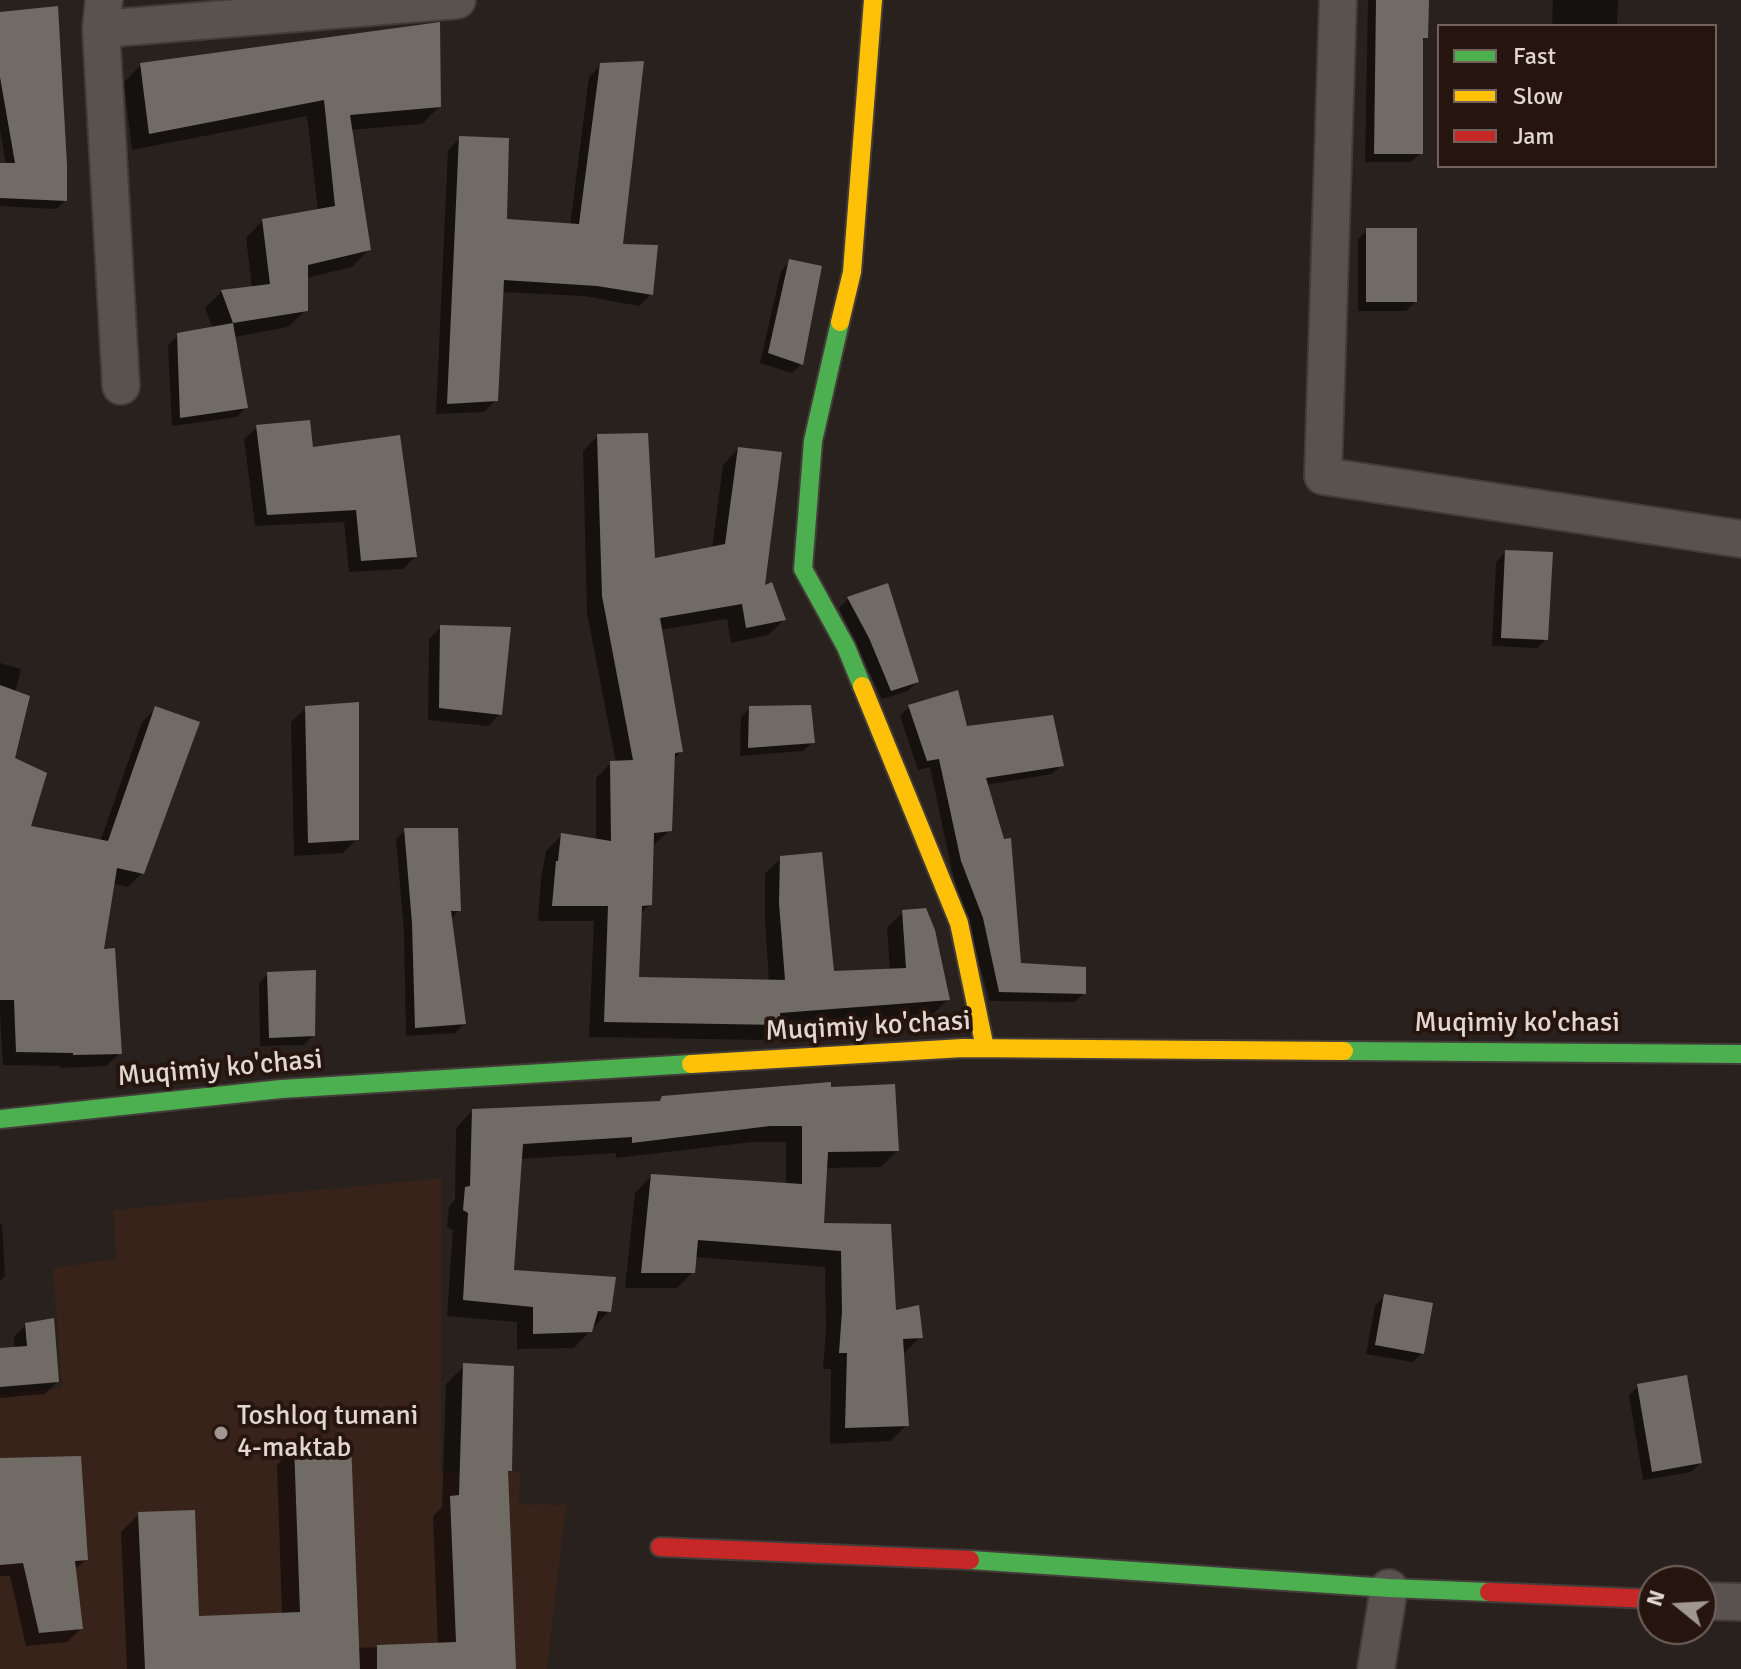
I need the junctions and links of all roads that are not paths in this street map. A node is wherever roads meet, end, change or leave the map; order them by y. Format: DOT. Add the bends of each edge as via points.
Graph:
graph roads {
  1 [pos="457,0"];
  2 [pos="873,0"];
  3 [pos="1338,0"];
  4 [pos="103,15"];
  5 [pos="121,386"];
  6 [pos="1741,539"];
  7 [pos="985,1048"];
  8 [pos="1741,1054"];
  9 [pos="0,1119"];
  10 [pos="660,1547"];
  11 [pos="1389,1588"];
  12 [pos="1637,1598"];
  13 [pos="1717,1601"];
  14 [pos="1741,1602"];
  15 [pos="1376,1669"];
  1 -- 4 [label="street"];
  2 -- 7 [label="street" via="852,272 813,441 803,569 846,647 959,923"];
  3 -- 6 [label="street" via="1323,476"];
  4 -- 5 [label="street"];
  7 -- 8 [label="street, Muqimiy ko'chasi"];
  7 -- 9 [label="street, Muqimiy ko'chasi" via="281,1089"];
  10 -- 11 [label="street" via="1005,1561"];
  11 -- 12 [label="street"];
  11 -- 15 [label="street"];
  13 -- 14 [label="street"];
}
